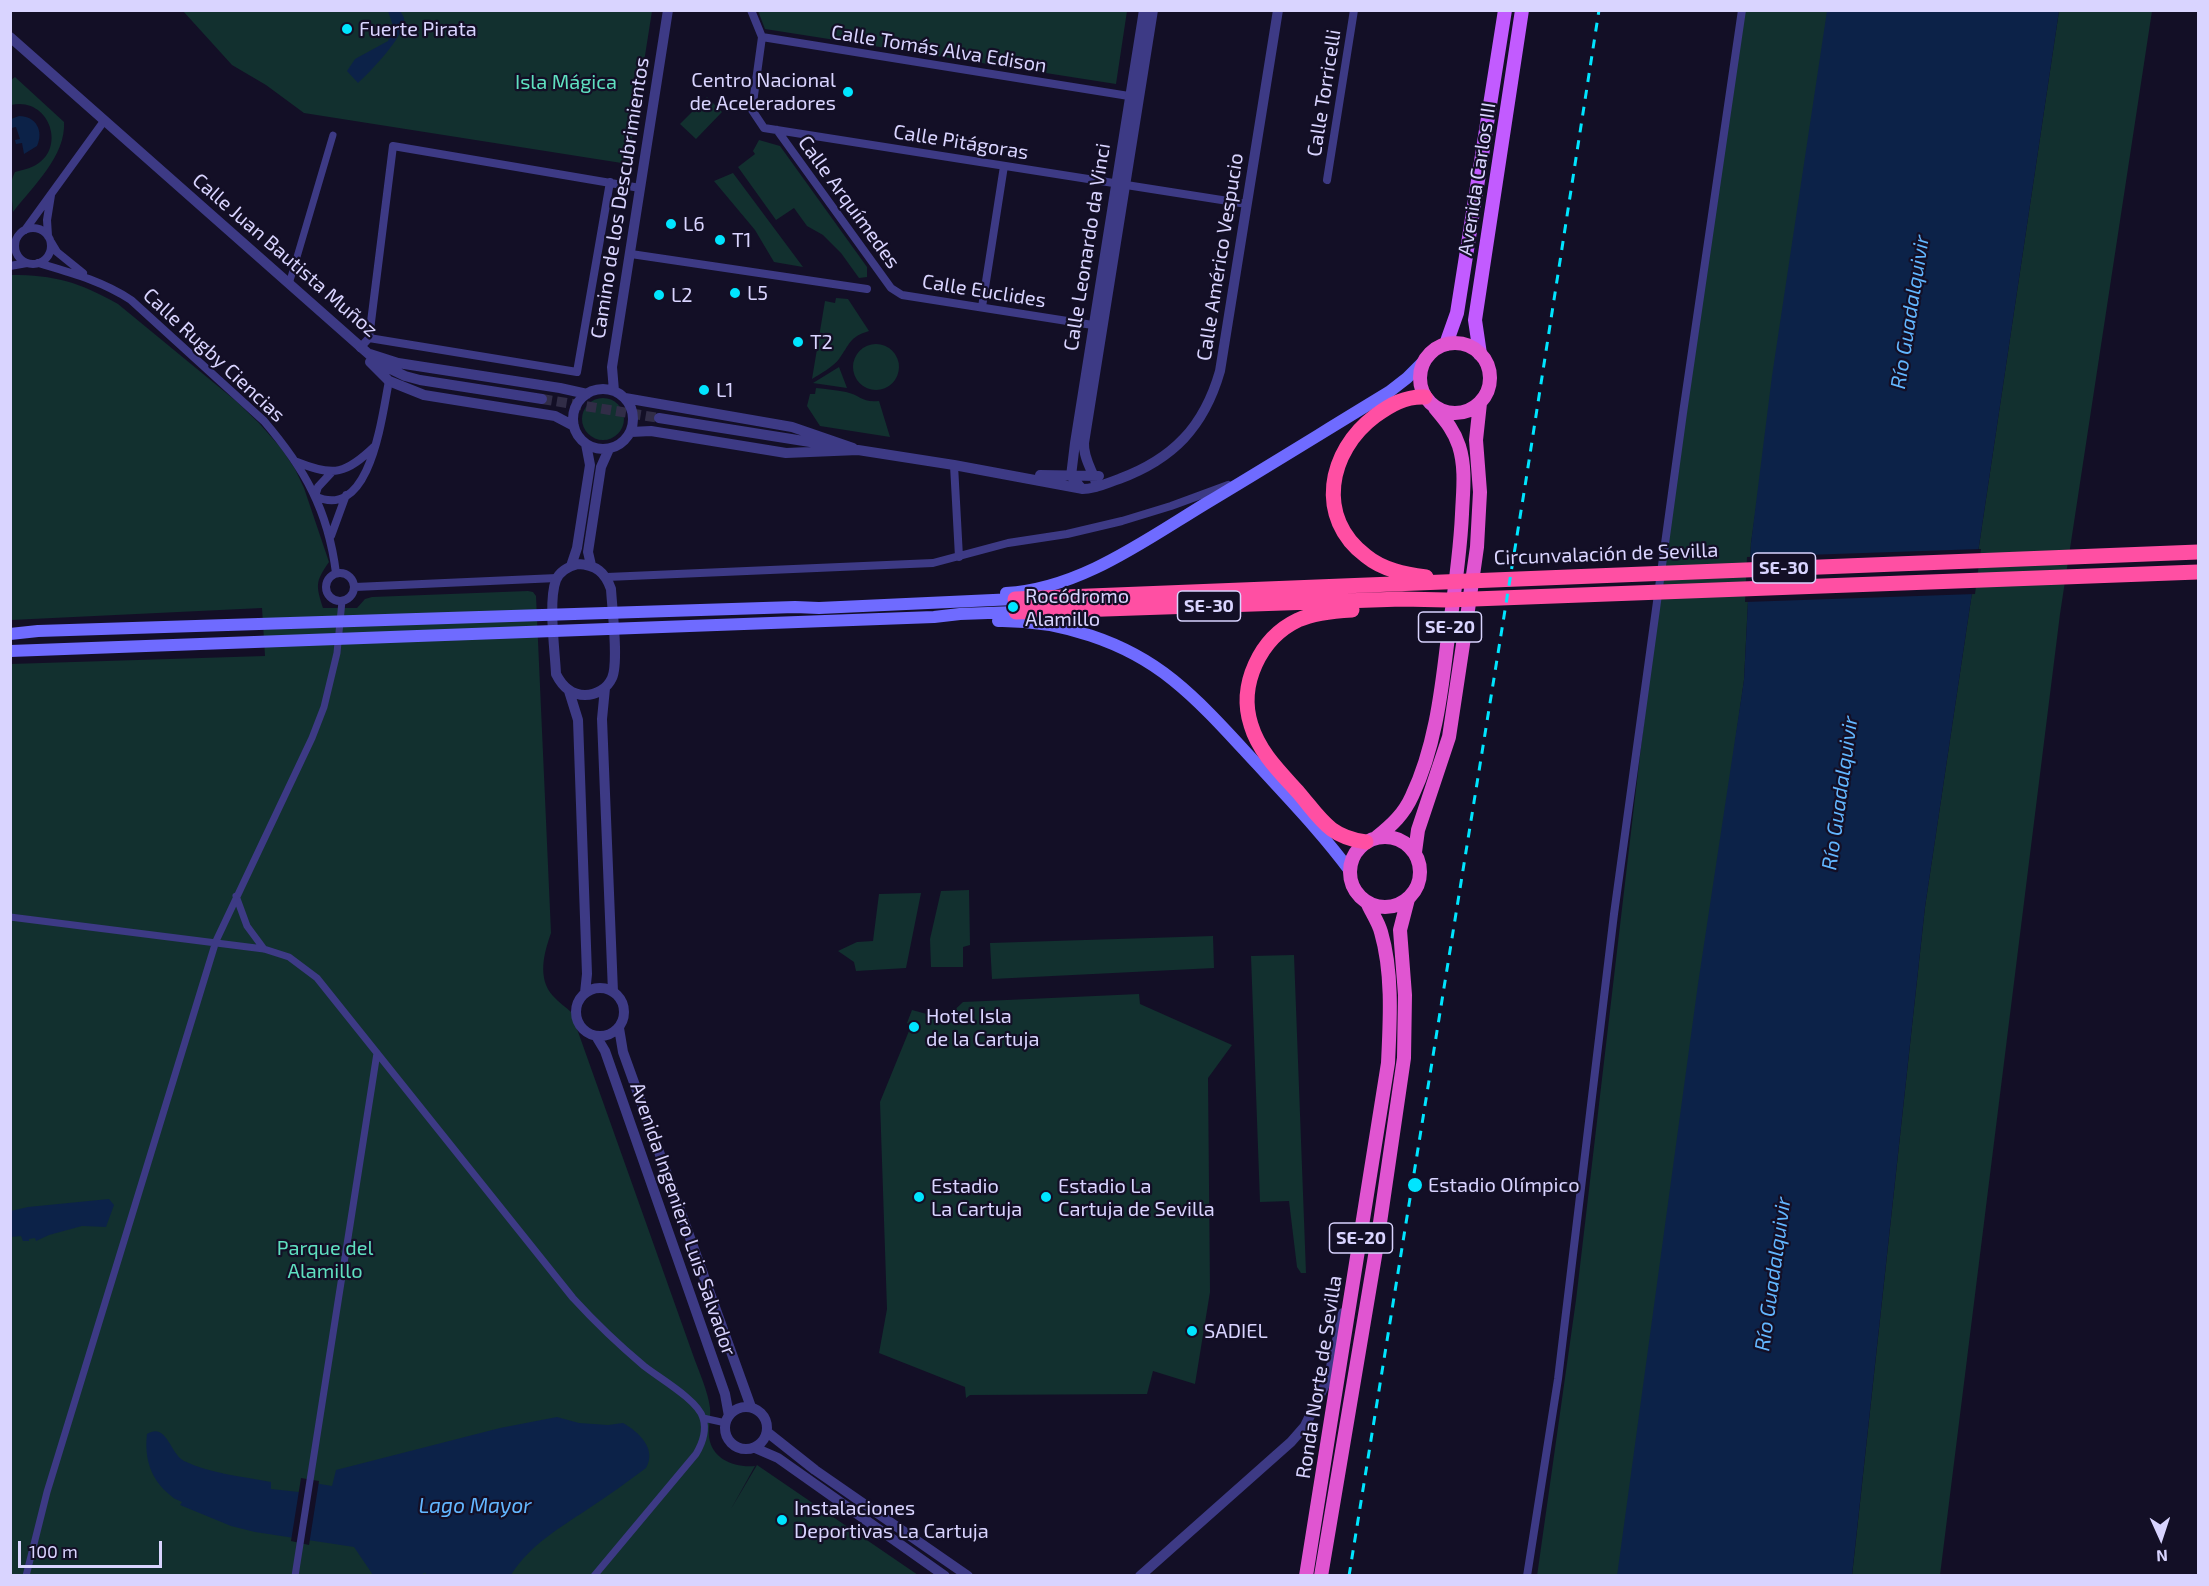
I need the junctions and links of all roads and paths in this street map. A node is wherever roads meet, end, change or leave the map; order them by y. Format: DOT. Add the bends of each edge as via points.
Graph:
graph roads {
  1 [pos="668,10"];
  2 [pos="751,10"];
  3 [pos="1144,10"];
  4 [pos="1153,10"];
  5 [pos="1278,10"];
  6 [pos="1354,10"];
  7 [pos="1505,10"];
  8 [pos="1522,10"];
  9 [pos="1742,10"];
  10 [pos="10,37"];
  11 [pos="762,37"];
  12 [pos="1134,97"];
  13 [pos="104,121"];
  14 [pos="777,130"];
  15 [pos="333,135"];
  16 [pos="1004,166"];
  17 [pos="1327,180"];
  18 [pos="610,182"];
  19 [pos="1120,184"];
  20 [pos="640,188"];
  21 [pos="52,191"];
  22 [pos="1247,204"];
  23 [pos="18,235"];
  24 [pos="49,238"];
  25 [pos="631,254"];
  26 [pos="27,263"];
  27 [pos="39,263"];
  28 [pos="10,266"];
  29 [pos="90,278"];
  30 [pos="289,284"];
  31 [pos="867,290"];
  32 [pos="896,292"];
  33 [pos="982,307"];
  34 [pos="1097,326"];
  35 [pos="369,338"];
  36 [pos="1446,344"];
  37 [pos="363,350"];
  38 [pos="1480,354"];
  39 [pos="1423,362"];
  40 [pos="388,381"];
  41 [pos="614,391"];
  42 [pos="587,394"];
  43 [pos="542,399"];
  44 [pos="626,399"];
  45 [pos="1430,402"];
  46 [pos="1480,403"];
  47 [pos="659,417"];
  48 [pos="574,426"];
  49 [pos="631,432"];
  50 [pos="586,444"];
  51 [pos="375,446"];
  52 [pos="609,448"];
  53 [pos="858,450"];
  54 [pos="296,461"];
  55 [pos="954,465"];
  56 [pos="341,471"];
  57 [pos="331,473"];
  58 [pos="1016,476"];
  59 [pos="1251,477"];
  60 [pos="1084,482"];
  61 [pos="356,486"];
  62 [pos="346,495"];
  63 [pos="315,496"];
  64 [pos="331,536"];
  65 [pos="2199,552"];
  66 [pos="959,557"];
  67 [pos="591,565"];
  68 [pos="571,566"];
  69 [pos="2199,572"];
  70 [pos="336,573"];
  71 [pos="606,577"];
  72 [pos="557,578"];
  73 [pos="355,587"];
  74 [pos="1402,591"];
  75 [pos="342,601"];
  76 [pos="1015,606"];
  77 [pos="10,628"];
  78 [pos="38,631"];
  79 [pos="10,634"];
  80 [pos="10,651"];
  81 [pos="605,688"];
  82 [pos="569,691"];
  83 [pos="1372,840"];
  84 [pos="1415,852"];
  85 [pos="1350,871"];
  86 [pos="236,896"];
  87 [pos="1408,899"];
  88 [pos="1367,902"];
  89 [pos="10,917"];
  90 [pos="216,941"];
  91 [pos="264,949"];
  92 [pos="614,992"];
  93 [pos="585,993"];
  94 [pos="619,1028"];
  95 [pos="596,1036"];
  96 [pos="377,1053"];
  97 [pos="1359,1249"];
  98 [pos="751,1407"];
  99 [pos="703,1418"];
  100 [pos="727,1420"];
  101 [pos="767,1432"];
  102 [pos="755,1448"];
  103 [pos="26,1575"];
  104 [pos="295,1575"];
  105 [pos="594,1575"];
  106 [pos="945,1575"];
  107 [pos="968,1575"];
  108 [pos="1140,1575"];
  109 [pos="1306,1575"];
  110 [pos="1321,1575"];
  111 [pos="1527,1575"];
  1 -- 20 [label="street, Camino de los Descubrimientos"];
  2 -- 11 [label="street"];
  3 -- 12 [label="street, Calle Leonardo da Vinci"];
  4 -- 12 [label="street, Calle Leonardo da Vinci"];
  5 -- 22 [label="street, Calle Américo Vespucio"];
  6 -- 17 [label="street, Calle Torricelli"];
  7 -- 36 [label="main road, Avenida Carlos III" via="1457,313"];
  8 -- 38 [label="main road, Avenida Carlos III" via="1475,320"];
  9 -- 111 [label="street" via="1681,424 1614,914 1558,1379"];
  10 -- 13 [label="street, Calle Juan Bautista Muñoz"];
  11 -- 12 [label="street, Calle Tomás Alva Edison"];
  11 -- 14 [label="street, Calle Pitágoras" via="752,111 764,128"];
  12 -- 19 [label="street, Calle Leonardo da Vinci"];
  13 -- 21 [label="street"];
  13 -- 30 [label="street, Calle Juan Bautista Muñoz"];
  14 -- 16 [label="street, Calle Pitágoras"];
  14 -- 32 [label="street, Calle Arquímedes"];
  15 -- 30 [label="street"];
  16 -- 19 [label="street, Calle Pitágoras"];
  16 -- 33 [label="street"];
  18 -- 20 [label="street"];
  18 -- 35 [label="street" via="578,372"];
  18 -- 35 [label="street" via="393,146"];
  19 -- 22 [label="street, Calle Pitágoras"];
  19 -- 34 [label="street, Calle Leonardo da Vinci"];
  20 -- 25 [label="street, Camino de los Descubrimientos"];
  21 -- 23 [label="street"];
  21 -- 24 [label="street" via="47,220"];
  22 -- 60 [label="street, Calle Américo Vespucio" via="1220,371 1205,410 1167,454 1133,473"];
  23 -- 24 [label="street" via="40,229"];
  23 -- 26 [label="street" via="15,252"];
  24 -- 27 [label="street" via="50,252"];
  24 -- 29 [label="street" via="57,252"];
  25 -- 31 [label="street"];
  25 -- 41 [label="street, Camino de los Descubrimientos" via="612,367"];
  26 -- 27 [label="street"];
  26 -- 28 [label="street"];
  27 -- 29 [label="street"];
  29 -- 54 [label="street, Calle Rugby Ciencias" via="131,300 229,387 264,421"];
  30 -- 37 [label="street, Calle Juan Bautista Muñoz"];
  32 -- 33 [label="street, Calle Euclides"];
  33 -- 34 [label="street, Calle Euclides"];
  34 -- 60 [label="street, Calle Leonardo da Vinci"];
  34 -- 60 [label="street, Calle Leonardo da Vinci" via="1084,443"];
  35 -- 37 [label="street"];
  36 -- 38 [label="highway" via="1470,346"];
  36 -- 39 [label="highway"];
  37 -- 40 [label="street" via="370,364"];
  37 -- 42 [label="street, Calle Juan Bautista Muñoz" via="398,363"];
  37 -- 43 [label="street" via="380,364 420,380"];
  38 -- 46 [label="highway, Ronda Norte de Sevilla / SE-20" via="1490,373 1490,384"];
  39 -- 45 [label="highway" via="1420,386"];
  39 -- 59 [label="main road" via="1389,392"];
  40 -- 48 [label="street" via="424,395 555,416"];
  40 -- 51 [label="street"];
  41 -- 42 [label="street"];
  41 -- 44 [label="street"];
  42 -- 48 [label="street" via="575,408"];
  44 -- 49 [label="street" via="632,409"];
  44 -- 53 [label="street, Calle Américo Vespucio" via="792,427"];
  45 -- 46 [label="highway" via="1446,413 1458,414"];
  45 -- 74 [label="highway" via="1411,397 1384,409 1358,430 1340,456 1334,476 1335,505 1349,538 1366,556 1386,568"];
  45 -- 83 [label="highway, SE-20" via="1451,426 1460,446 1464,471 1460,550 1440,698 1429,747 1405,812"];
  46 -- 84 [label="highway, Ronda Norte de Sevilla / SE-20" via="1476,440 1480,492 1477,547 1465,631 1449,737 1418,830"];
  47 -- 53 [label="street"];
  48 -- 50 [label="street"];
  49 -- 52 [label="street"];
  49 -- 53 [label="street, Calle Américo Vespucio" via="651,431 786,453"];
  50 -- 52 [label="street"];
  50 -- 68 [label="street" via="590,465"];
  51 -- 56 [label="street"];
  51 -- 61 [label="street" via="370,464"];
  52 -- 67 [label="street" via="601,466 588,552"];
  53 -- 55 [label="street, Calle Américo Vespucio"];
  54 -- 57 [label="street"];
  54 -- 63 [label="street, Calle Rugby Ciencias"];
  55 -- 58 [label="street, Calle Américo Vespucio"];
  55 -- 66 [label="street"];
  56 -- 57 [label="street"];
  56 -- 61 [label="street" via="352,476"];
  57 -- 63 [label="street"];
  58 -- 60 [label="street, Calle Américo Vespucio"];
  58 -- 60 [label="street, Calle Américo Vespucio"];
  59 -- 66 [label="street" via="1122,521 1008,543"];
  59 -- 76 [label="main road" via="1138,544"];
  61 -- 62 [label="street"];
  62 -- 63 [label="street" via="334,500"];
  62 -- 64 [label="street"];
  63 -- 64 [label="street, Calle Rugby Ciencias"];
  64 -- 70 [label="street, Calle Rugby Ciencias"];
  65 -- 74 [label="highway, Circunvalación de Sevilla / SE-30" via="1465,581"];
  66 -- 71 [label="street" via="933,563"];
  67 -- 68 [label="street"];
  67 -- 71 [label="street"];
  68 -- 72 [label="street"];
  69 -- 74 [label="highway, Circunvalación de Sevilla / SE-30" via="1447,600"];
  70 -- 73 [label="street" via="349,575"];
  70 -- 75 [label="street" via="328,578 326,592 332,599"];
  71 -- 81 [label="street" via="611,589 615,659 614,672"];
  72 -- 73 [label="street"];
  72 -- 82 [label="street" via="553,593 556,674"];
  73 -- 75 [label="street" via="352,595"];
  74 -- 76 [label="highway, SE-30"];
  74 -- 83 [label="highway" via="1291,623 1267,644 1249,683 1251,725 1266,754 1333,831 1349,840"];
  75 -- 86 [label="street" via="337,653 324,707"];
  76 -- 78 [label="main road" via="795,607"];
  76 -- 80 [label="main road" via="934,618"];
  76 -- 85 [label="main road" via="1050,625 1117,646 1172,679 1282,791"];
  77 -- 78 [label="main road"];
  78 -- 79 [label="main road"];
  81 -- 82 [label="street" via="587,695"];
  81 -- 92 [label="street" via="602,719"];
  82 -- 93 [label="street" via="578,720"];
  83 -- 84 [label="highway" via="1398,839"];
  83 -- 85 [label="highway, SE-20" via="1358,850"];
  84 -- 87 [label="highway, Ronda Norte de Sevilla / SE-20" via="1419,882"];
  85 -- 88 [label="highway, Ronda Norte de Sevilla / SE-20" via="1354,891"];
  86 -- 90 [label="street"];
  86 -- 91 [label="street" via="247,926"];
  87 -- 88 [label="highway" via="1388,907"];
  87 -- 110 [label="highway, Ronda Norte de Sevilla / SE-20" via="1400,930 1404,1059"];
  88 -- 97 [label="highway, Ronda Norte de Sevilla / SE-20" via="1381,929 1384,946 1389,1035"];
  89 -- 90 [label="street"];
  90 -- 91 [label="street"];
  90 -- 103 [label="street" via="47,1492"];
  91 -- 96 [label="street" via="289,957 317,978"];
  92 -- 93 [label="street" via="599,988"];
  92 -- 94 [label="street" via="624,1006"];
  93 -- 95 [label="street" via="576,1006 576,1014 582,1028"];
  94 -- 95 [label="street"];
  94 -- 98 [label="street, Avenida Ingeniero Luis Salvador" via="623,1052"];
  95 -- 100 [label="street, Avenida Ingeniero Luis Salvador" via="605,1051 725,1394"];
  96 -- 99 [label="street" via="573,1298 630,1353 696,1406"];
  96 -- 104 [label="street"];
  97 -- 108 [label="street" via="1329,1376 1305,1426"];
  97 -- 109 [label="highway, Ronda Norte de Sevilla / SE-20"];
  98 -- 100 [label="street" via="738,1409"];
  98 -- 101 [label="street" via="766,1419"];
  99 -- 100 [label="street"];
  99 -- 105 [label="street" via="704,1434 696,1454"];
  100 -- 102 [label="street" via="726,1436 735,1447"];
  101 -- 102 [label="street"];
  101 -- 107 [label="street" via="815,1470"];
  102 -- 106 [label="street" via="778,1458"];
}
